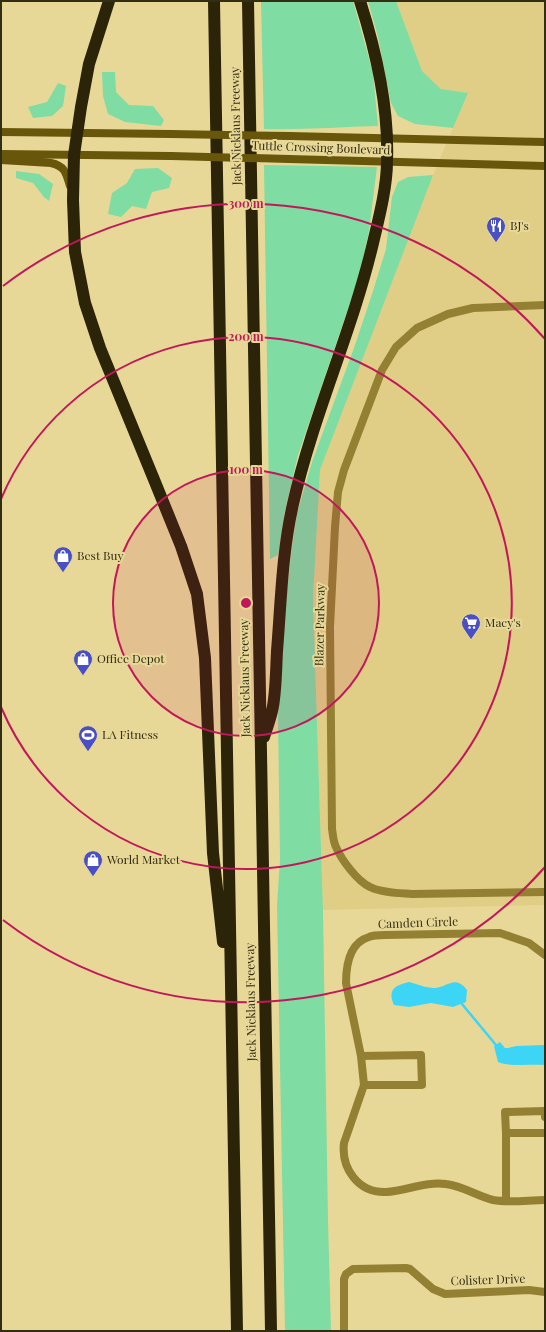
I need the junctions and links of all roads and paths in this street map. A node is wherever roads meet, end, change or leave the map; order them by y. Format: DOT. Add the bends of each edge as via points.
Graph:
graph roads {
  1 [pos="109,1"];
  2 [pos="214,1"];
  3 [pos="248,1"];
  4 [pos="360,1"];
  5 [pos="1,132"];
  6 [pos="77,133"];
  7 [pos="387,138"];
  8 [pos="545,142"];
  9 [pos="1,154"];
  10 [pos="74,155"];
  11 [pos="1,160"];
  12 [pos="387,162"];
  13 [pos="545,166"];
  14 [pos="73,200"];
  15 [pos="545,305"];
  16 [pos="261,747"];
  17 [pos="545,892"];
  18 [pos="545,955"];
  19 [pos="232,1008"];
  20 [pos="361,1056"];
  21 [pos="364,1085"];
  22 [pos="545,1117"];
  23 [pos="506,1133"];
  24 [pos="545,1133"];
  25 [pos="545,1200"];
  26 [pos="506,1201"];
  27 [pos="545,1292"];
  28 [pos="237,1331"];
  29 [pos="271,1331"];
  30 [pos="344,1331"];
  1 -- 6 [label="highway" via="89,64"];
  2 -- 19 [label="highway, Jack Nicklaus Freeway"];
  3 -- 16 [label="highway, Jack Nicklaus Freeway"];
  4 -- 7 [label="highway" via="386,110"];
  5 -- 6 [label="main road, Tuttle Crossing Boulevard"];
  6 -- 7 [label="main road, Tuttle Crossing Boulevard, bridge"];
  6 -- 10 [label="highway"];
  7 -- 8 [label="main road, Tuttle Crossing Boulevard"];
  7 -- 12 [label="highway"];
  9 -- 10 [label="main road, Tuttle Crossing Boulevard"];
  10 -- 12 [label="main road, Tuttle Crossing Boulevard, bridge"];
  10 -- 14 [label="highway"];
  11 -- 14 [label="main road" via="51,162 59,165 67,175"];
  12 -- 13 [label="main road, Tuttle Crossing Boulevard"];
  12 -- 16 [label="highway" via="378,224 368,267 304,460 293,505 285,550 273,710"];
  14 -- 19 [label="highway" via="75,252 85,303 100,348 197,594 205,658 213,853"];
  15 -- 17 [label="street, Blazer Parkway" via="472,308 448,314 417,328 396,347 382,370 338,492 330,626 332,829 335,845 345,863 369,887 392,892"];
  16 -- 29 [label="highway, Jack Nicklaus Freeway"];
  18 -- 20 [label="street, Camden Circle" via="529,943 500,933 368,936 352,951 346,970 346,983"];
  19 -- 28 [label="highway, Jack Nicklaus Freeway"];
  20 -- 21 [label="street, Camden Circle"];
  20 -- 21 [label="street" via="421,1055 422,1085"];
  21 -- 26 [label="street" via="344,1143 345,1162 353,1178 368,1188 385,1192 434,1183 448,1184 494,1200"];
  22 -- 23 [label="street" via="545,1111 505,1112"];
  23 -- 24 [label="street"];
  23 -- 26 [label="street"];
  25 -- 26 [label="street"];
  27 -- 30 [label="street, Colister Drive" via="529,1290 445,1294 433,1289 410,1269 353,1269 346,1274 343,1287"];
}
